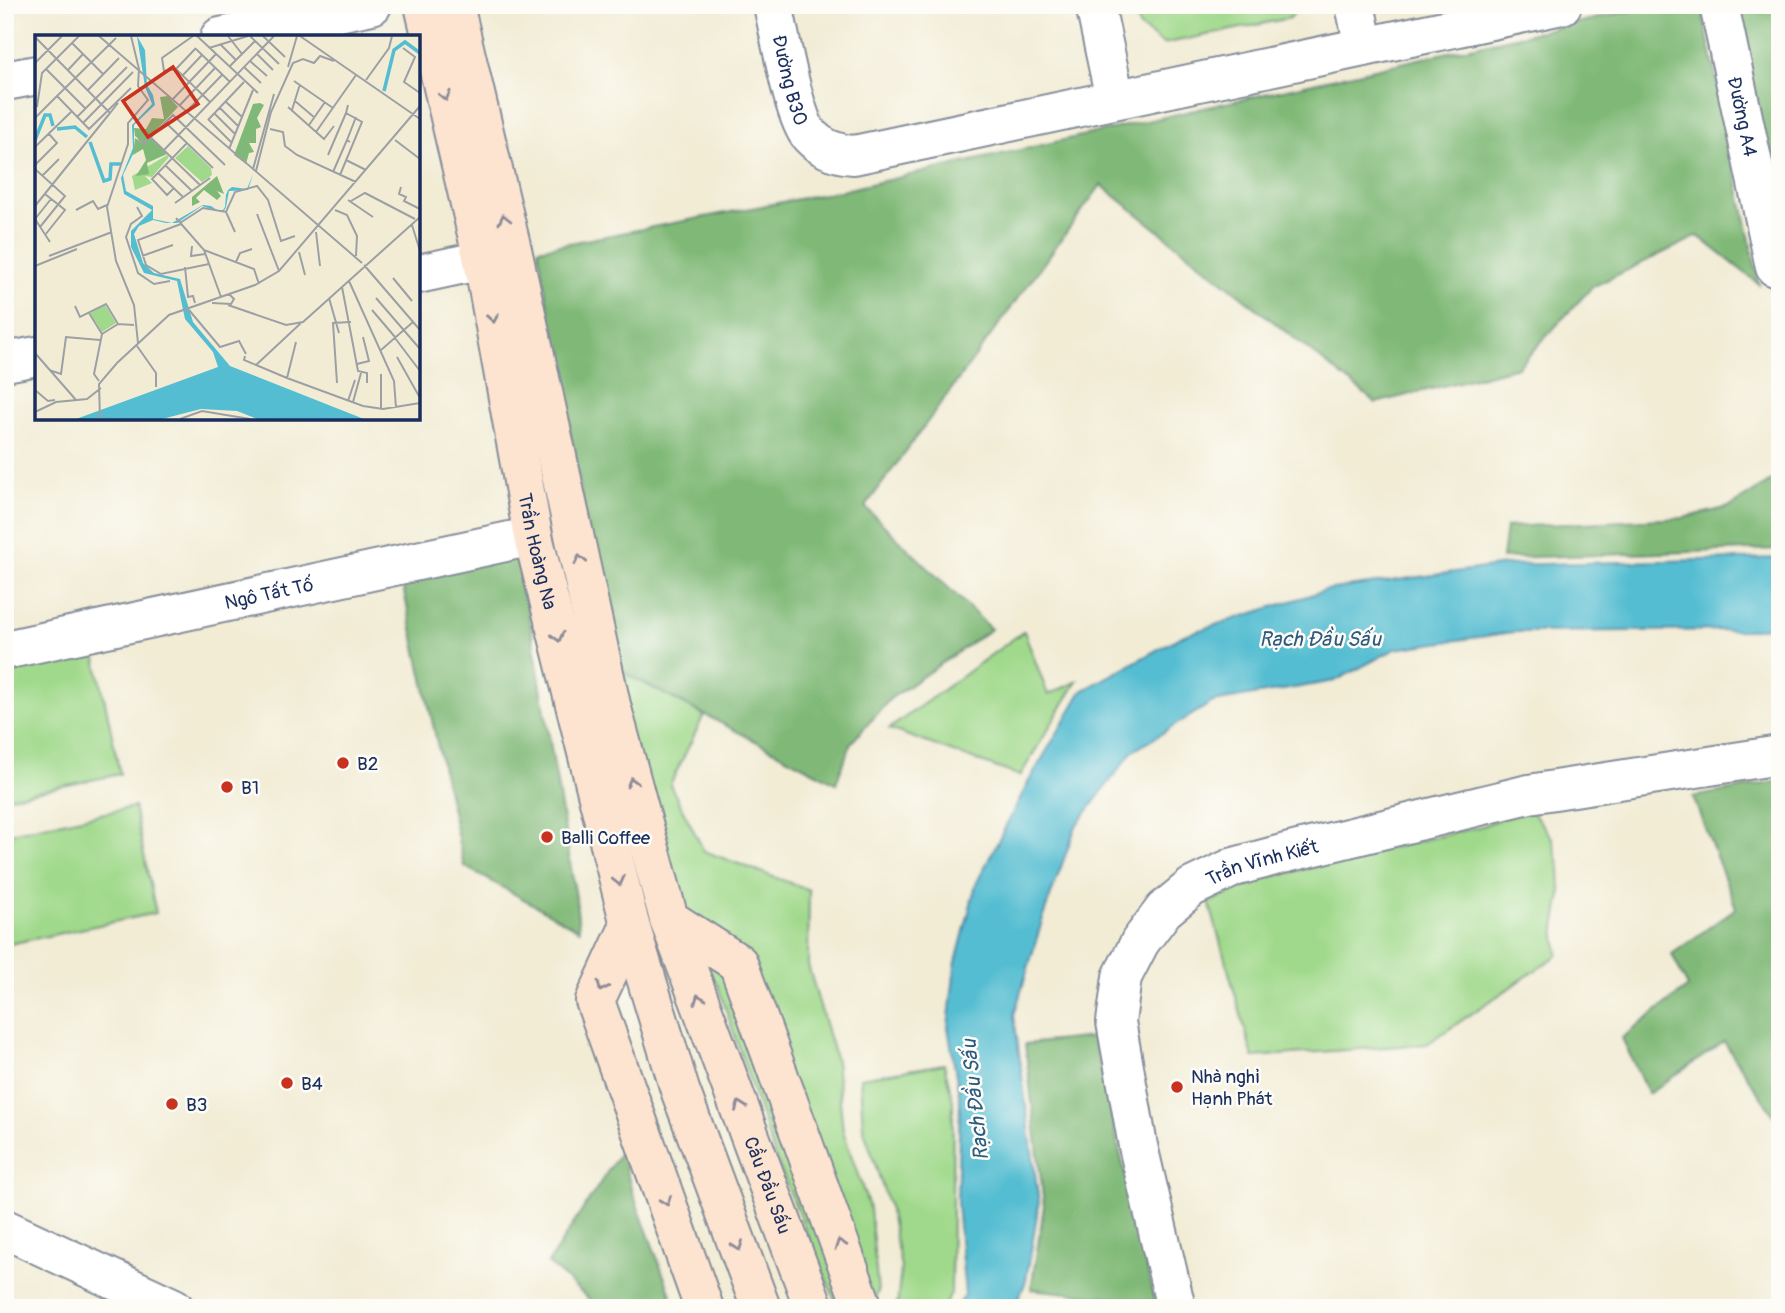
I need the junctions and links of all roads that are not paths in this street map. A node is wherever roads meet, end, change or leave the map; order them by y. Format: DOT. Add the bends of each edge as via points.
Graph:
graph roads {
  1 [pos="372,5"];
  2 [pos="424,5"];
  3 [pos="454,5"];
  4 [pos="773,5"];
  5 [pos="1095,5"];
  6 [pos="1355,5"];
  7 [pos="1562,5"];
  8 [pos="1719,5"];
  9 [pos="230,35"];
  10 [pos="1364,47"];
  11 [pos="35,75"];
  12 [pos="5,81"];
  13 [pos="1115,99"];
  14 [pos="483,260"];
  15 [pos="1774,267"];
  16 [pos="420,274"];
  17 [pos="35,356"];
  18 [pos="5,362"];
  19 [pos="533,536"];
  20 [pos="5,650"];
  21 [pos="1780,755"];
  22 [pos="669,919"];
  23 [pos="630,925"];
  24 [pos="724,1062"];
  25 [pos="5,1229"];
  26 [pos="174,1308"];
  27 [pos="704,1308"];
  28 [pos="761,1308"];
  29 [pos="814,1308"];
  30 [pos="863,1308"];
  31 [pos="1176,1308"];
  1 -- 9 [label="street"];
  2 -- 14 [label="main road, Trần Hoàng Na, one-way"];
  22 -- 3 [label="main road, Trần Hoàng Na, one-way" via="611,705"];
  4 -- 13 [label="street, Đường B30" via="799,118 823,147 839,154 854,155"];
  5 -- 13 [label="street"];
  6 -- 10 [label="street"];
  7 -- 10 [label="street"];
  8 -- 15 [label="street, Đường A4"];
  10 -- 13 [label="street"];
  11 -- 12 [label="street"];
  14 -- 16 [label="street"];
  14 -- 19 [label="main road, Trần Hoàng Na, one-way"];
  17 -- 18 [label="street"];
  19 -- 20 [label="street, Ngô Tất Tố"];
  19 -- 23 [label="main road, Trần Hoàng Na, one-way"];
  21 -- 31 [label="street, Trần Vĩnh Kiết" via="1529,794 1295,851 1234,867 1192,887 1164,910 1122,977 1116,1022 1138,1146"];
  24 -- 22 [label="main road, Trần Hoàng Na, one-way"];
  30 -- 22 [label="main road, one-way" via="738,963"];
  23 -- 27 [label="main road, one-way" via="595,1001"];
  23 -- 28 [label="main road, Trần Hoàng Na, one-way" via="680,1090"];
  29 -- 24 [label="main road, Cầu Đầu Sấu, one-way"];
  25 -- 26 [label="street"];
}
